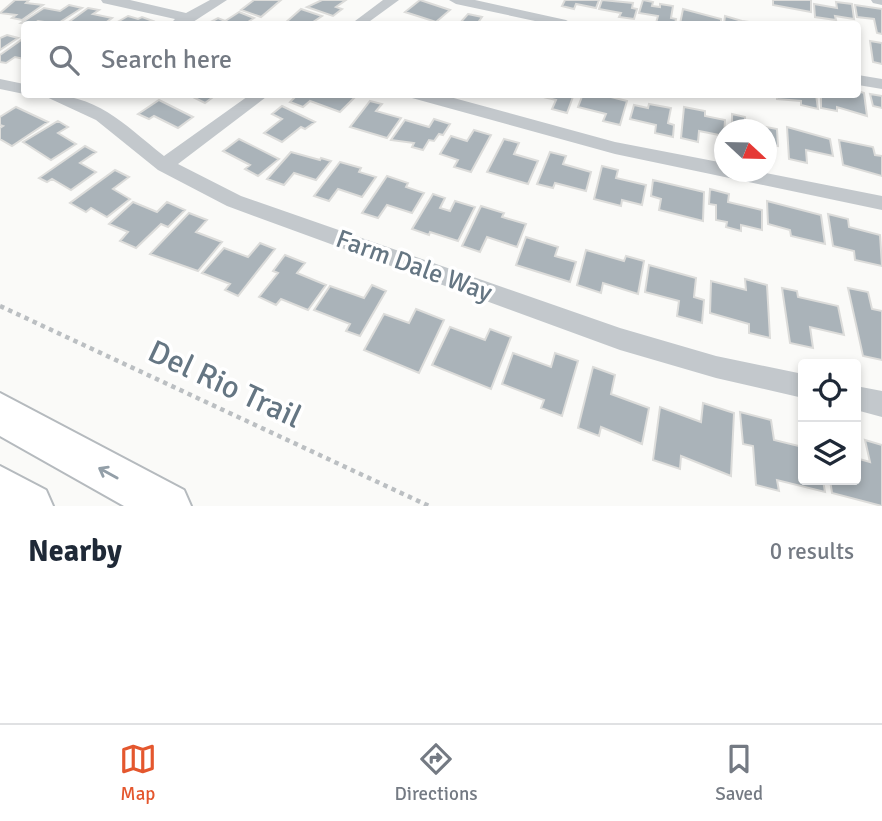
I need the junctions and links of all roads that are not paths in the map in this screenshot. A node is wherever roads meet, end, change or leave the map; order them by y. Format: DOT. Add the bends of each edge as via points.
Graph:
graph roads {
  1 [pos="108,0"];
  2 [pos="220,0"];
  3 [pos="391,0"];
  4 [pos="456,0"];
  5 [pos="181,21"];
  6 [pos="185,21"];
  7 [pos="362,21"];
  8 [pos="552,21"];
  9 [pos="861,80"];
  10 [pos="0,84"];
  11 [pos="882,84"];
  12 [pos="21,88"];
  13 [pos="63,98"];
  14 [pos="256,98"];
  15 [pos="433,98"];
  16 [pos="164,165"];
  17 [pos="714,168"];
  18 [pos="777,182"];
  19 [pos="882,203"];
  20 [pos="798,385"];
  21 [pos="861,399"];
  22 [pos="882,404"];
  23 [pos="0,413"];
  24 [pos="0,488"];
  25 [pos="30,506"];
  26 [pos="168,506"];
  1 -- 5 [label="street" via="163,10"];
  2 -- 6 [label="street"];
  3 -- 7 [label="street"];
  4 -- 8 [label="street"];
  9 -- 11 [label="street"];
  10 -- 12 [label="street"];
  13 -- 16 [label="street, Farm Dale Way" via="102,116"];
  14 -- 16 [label="street"];
  15 -- 17 [label="street" via="589,141"];
  16 -- 20 [label="street, Farm Dale Way" via="234,201 620,339"];
  18 -- 19 [label="street"];
  21 -- 22 [label="street"];
  26 -- 23 [label="main road, one-way"];
  24 -- 25 [label="main road"];
}
